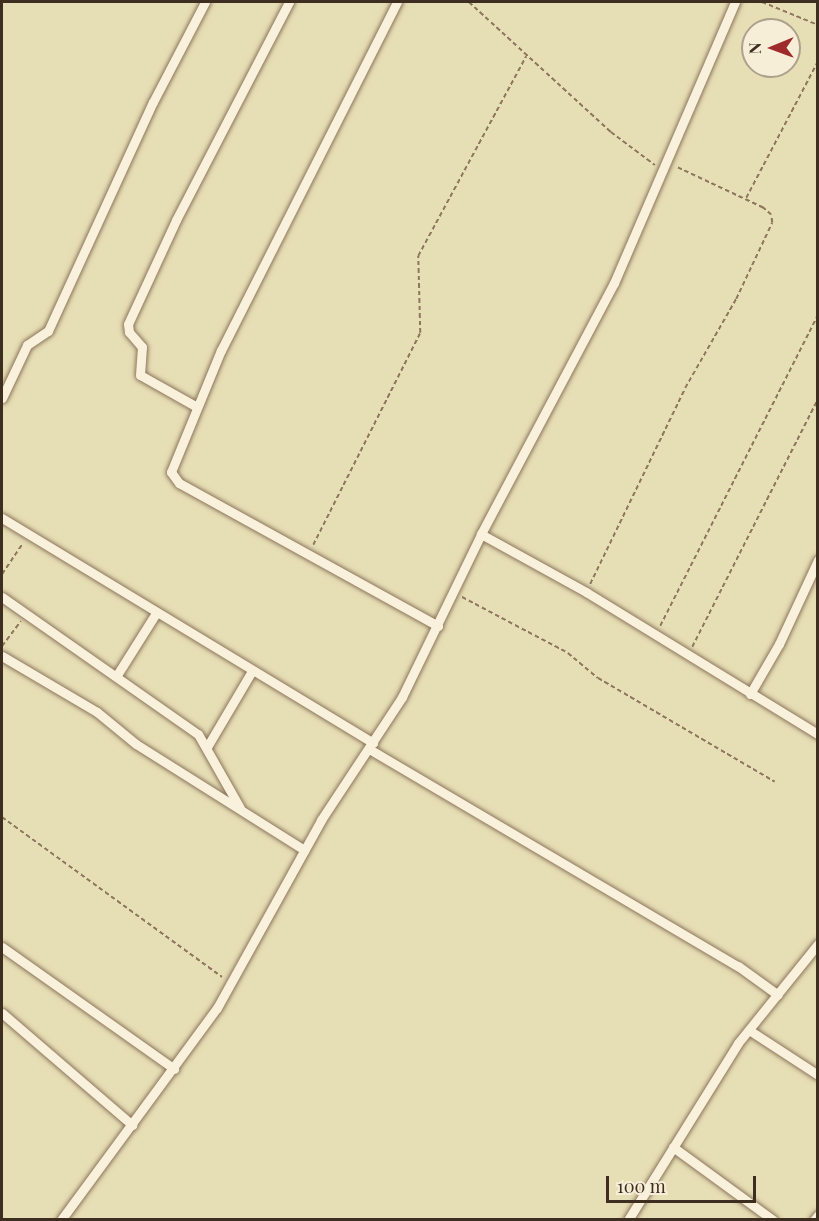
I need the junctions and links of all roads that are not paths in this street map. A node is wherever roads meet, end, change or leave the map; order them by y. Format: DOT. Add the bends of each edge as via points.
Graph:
graph roads {
  1 [pos="205,2"];
  2 [pos="289,2"];
  3 [pos="397,2"];
  4 [pos="735,2"];
  5 [pos="2,398"];
  6 [pos="197,407"];
  7 [pos="2,518"];
  8 [pos="481,534"];
  9 [pos="818,560"];
  10 [pos="2,597"];
  11 [pos="156,612"];
  12 [pos="438,626"];
  13 [pos="2,656"];
  14 [pos="252,670"];
  15 [pos="117,675"];
  16 [pos="750,694"];
  17 [pos="816,731"];
  18 [pos="371,746"];
  19 [pos="207,747"];
  20 [pos="241,810"];
  21 [pos="304,850"];
  22 [pos="818,944"];
  23 [pos="2,947"];
  24 [pos="778,995"];
  25 [pos="2,1013"];
  26 [pos="749,1030"];
  27 [pos="174,1069"];
  28 [pos="818,1075"];
  29 [pos="132,1125"];
  30 [pos="673,1147"];
  31 [pos="818,1215"];
  32 [pos="61,1220"];
  33 [pos="628,1220"];
  34 [pos="773,1220"];
  35 [pos="814,1220"];
  1 -- 5 [label="street" via="153,102 48,331 27,345"];
  2 -- 6 [label="street" via="176,220 128,324 129,332 142,347 140,375"];
  3 -- 6 [label="street" via="275,238"];
  4 -- 8 [label="street" via="614,283"];
  6 -- 12 [label="street" via="173,464 172,477"];
  7 -- 11 [label="street"];
  8 -- 12 [label="street"];
  8 -- 16 [label="street" via="586,592"];
  9 -- 16 [label="street" via="779,644"];
  10 -- 15 [label="street"];
  11 -- 14 [label="street"];
  11 -- 15 [label="street"];
  12 -- 18 [label="street" via="419,667"];
  13 -- 20 [label="street" via="97,712 136,744"];
  14 -- 18 [label="street"];
  14 -- 19 [label="street"];
  15 -- 19 [label="street" via="198,734"];
  16 -- 17 [label="street"];
  18 -- 21 [label="street"];
  18 -- 24 [label="street" via="738,966"];
  19 -- 20 [label="street"];
  20 -- 21 [label="street"];
  21 -- 27 [label="street" via="232,984"];
  22 -- 24 [label="street"];
  23 -- 27 [label="street"];
  24 -- 26 [label="street"];
  25 -- 29 [label="street"];
  26 -- 28 [label="street"];
  26 -- 30 [label="street"];
  27 -- 29 [label="street"];
  29 -- 32 [label="street"];
  30 -- 33 [label="street"];
  30 -- 34 [label="street"];
  31 -- 35 [label="street"];
}
